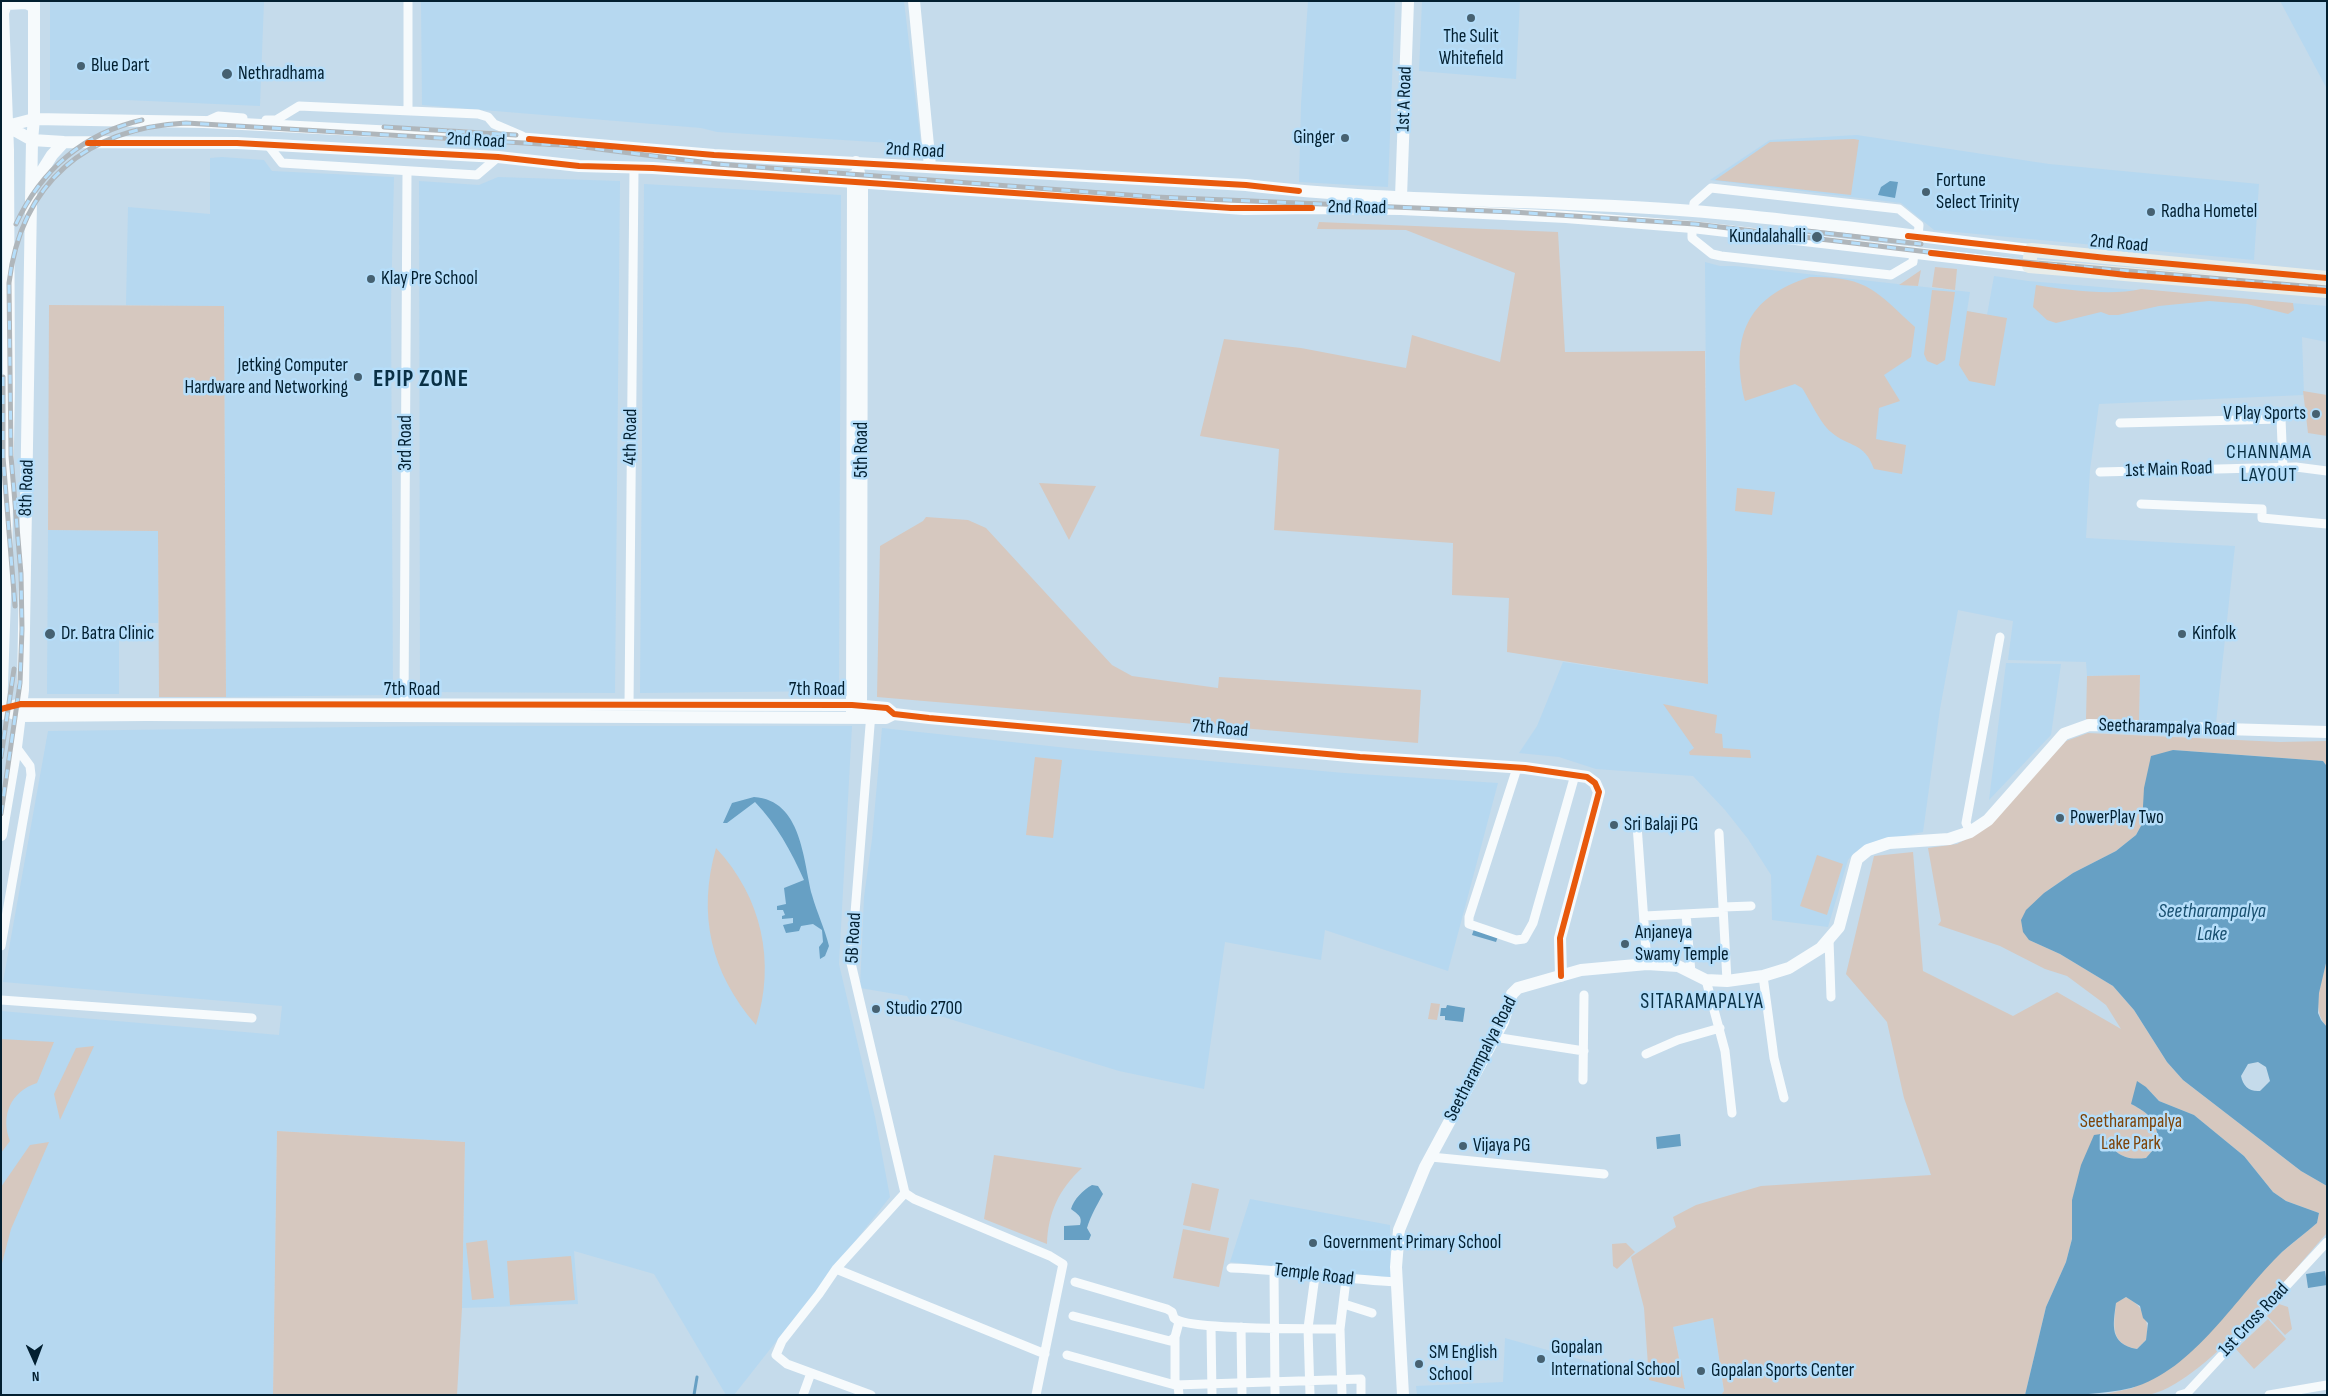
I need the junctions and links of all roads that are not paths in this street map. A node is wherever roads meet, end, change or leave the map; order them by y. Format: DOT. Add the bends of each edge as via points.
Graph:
graph roads {
  1 [pos="408,1"];
  2 [pos="914,1"];
  3 [pos="1408,1"];
  4 [pos="7,2"];
  5 [pos="34,4"];
  6 [pos="408,110"];
  7 [pos="34,119"];
  8 [pos="168,122"];
  9 [pos="204,122"];
  10 [pos="4,126"];
  11 [pos="529,139"];
  12 [pos="32,140"];
  13 [pos="64,142"];
  14 [pos="167,142"];
  15 [pos="268,145"];
  16 [pos="498,157"];
  17 [pos="855,162"];
  18 [pos="930,166"];
  19 [pos="634,169"];
  20 [pos="407,172"];
  21 [pos="857,184"];
  22 [pos="32,186"];
  23 [pos="1270,188"];
  24 [pos="1401,196"];
  25 [pos="1257,209"];
  26 [pos="1281,209"];
  27 [pos="1693,211"];
  28 [pos="1692,227"];
  29 [pos="1918,237"];
  30 [pos="2031,250"];
  31 [pos="1914,251"];
  32 [pos="9,255"];
  33 [pos="30,255"];
  34 [pos="2029,266"];
  35 [pos="2327,278"];
  36 [pos="2327,291"];
  37 [pos="2120,423"];
  38 [pos="2283,467"];
  39 [pos="2327,471"];
  40 [pos="2100,472"];
  41 [pos="2142,504"];
  42 [pos="2327,524"];
  43 [pos="2000,636"];
  44 [pos="20,710"];
  45 [pos="404,710"];
  46 [pos="629,710"];
  47 [pos="1,711"];
  48 [pos="862,711"];
  49 [pos="2327,732"];
  50 [pos="16,747"];
  51 [pos="1517,768"];
  52 [pos="1575,775"];
  53 [pos="1669,823"];
  54 [pos="1970,832"];
  55 [pos="1719,833"];
  56 [pos="1,835"];
  57 [pos="1751,906"];
  58 [pos="1723,909"];
  59 [pos="1686,914"];
  60 [pos="1645,916"];
  61 [pos="1829,940"];
  62 [pos="1,946"];
  63 [pos="1647,964"];
  64 [pos="1691,973"];
  65 [pos="1561,976"];
  66 [pos="1763,976"];
  67 [pos="1706,980"];
  68 [pos="1727,981"];
  69 [pos="1584,995"];
  70 [pos="1831,997"];
  71 [pos="1,1000"];
  72 [pos="252,1018"];
  73 [pos="1720,1028"];
  74 [pos="1494,1037"];
  75 [pos="1584,1051"];
  76 [pos="1646,1054"];
  77 [pos="1583,1080"];
  78 [pos="1784,1098"];
  79 [pos="1732,1113"];
  80 [pos="1431,1157"];
  81 [pos="1604,1174"];
  82 [pos="906,1193"];
  83 [pos="2327,1242"];
  84 [pos="1231,1268"];
  85 [pos="836,1269"];
  86 [pos="1274,1270"];
  87 [pos="1315,1276"];
  88 [pos="1346,1280"];
  89 [pos="1076,1282"];
  90 [pos="1396,1282"];
  91 [pos="1344,1304"];
  92 [pos="1372,1312"];
  93 [pos="1073,1316"];
  94 [pos="1179,1322"];
  95 [pos="1211,1327"];
  96 [pos="1241,1327"];
  97 [pos="1274,1327"];
  98 [pos="1308,1328"];
  99 [pos="1340,1329"];
  100 [pos="1175,1337"];
  101 [pos="1044,1354"];
  102 [pos="1067,1355"];
  103 [pos="811,1373"];
  104 [pos="1342,1378"];
  105 [pos="1309,1380"];
  106 [pos="1275,1381"];
  107 [pos="1242,1382"];
  108 [pos="1177,1385"];
  109 [pos="1212,1385"];
  110 [pos="2327,1385"];
  111 [pos="803,1395"];
  112 [pos="871,1395"];
  113 [pos="1036,1395"];
  114 [pos="1179,1395"];
  115 [pos="1212,1395"];
  116 [pos="1242,1395"];
  117 [pos="1275,1395"];
  118 [pos="1310,1395"];
  119 [pos="1342,1395"];
  120 [pos="1361,1395"];
  121 [pos="1403,1395"];
  122 [pos="2180,1395"];
  123 [pos="2269,1395"];
  1 -- 6 [label="street"];
  2 -- 18 [label="main road"];
  3 -- 24 [label="main road, 1st A Road"];
  4 -- 5 [label="main road"];
  4 -- 10 [label="main road, 8th Road" via="3,13"];
  5 -- 7 [label="main road, 8th Road"];
  6 -- 9 [label="street" via="299,106 276,120 218,116"];
  6 -- 11 [label="street" via="478,114"];
  7 -- 8 [label="main road, 2nd Road"];
  7 -- 10 [label="main road, 2nd Road"];
  7 -- 12 [label="main road, 8th Road"];
  8 -- 9 [label="main road, 2nd Road"];
  8 -- 14 [label="main road"];
  9 -- 11 [label="main road, 2nd Road"];
  10 -- 12 [label="main road, 2nd Road"];
  10 -- 32 [label="main road, 8th Road"];
  11 -- 17 [label="main road, 2nd Road" via="714,155"];
  12 -- 13 [label="main road, 2nd Road"];
  12 -- 22 [label="main road, 8th Road"];
  13 -- 14 [label="main road, 2nd Road"];
  13 -- 22 [label="main road"];
  14 -- 15 [label="main road, 2nd Road"];
  15 -- 16 [label="main road, 2nd Road"];
  15 -- 20 [label="street" via="282,163"];
  16 -- 19 [label="main road, 2nd Road"];
  16 -- 20 [label="street" via="477,175"];
  17 -- 18 [label="main road, 2nd Road"];
  17 -- 21 [label="main road, 5th Road"];
  18 -- 23 [label="main road, 2nd Road"];
  19 -- 21 [label="main road, 2nd Road"];
  19 -- 46 [label="street, 4th Road"];
  20 -- 45 [label="street, 3rd Road"];
  21 -- 25 [label="main road, 2nd Road"];
  21 -- 48 [label="main road, 5th Road" via="857,469"];
  22 -- 33 [label="main road, 8th Road"];
  23 -- 24 [label="main road, 2nd Road"];
  23 -- 25 [label="main road" via="1263,206"];
  23 -- 26 [label="main road" via="1274,204"];
  24 -- 27 [label="main road, 2nd Road"];
  25 -- 26 [label="main road, 2nd Road"];
  26 -- 28 [label="main road, 2nd Road" via="1566,216"];
  27 -- 29 [label="main road, 2nd Road"];
  27 -- 29 [label="street" via="1694,203 1711,188 1889,208 1899,210 1919,225"];
  28 -- 31 [label="main road, 2nd Road"];
  28 -- 31 [label="street" via="1692,238 1712,254 1730,258 1892,275 1913,262"];
  29 -- 30 [label="main road, 2nd Road"];
  30 -- 34 [label="main road"];
  30 -- 35 [label="main road, 2nd Road"];
  31 -- 34 [label="main road, 2nd Road"];
  32 -- 33 [label="main road"];
  32 -- 47 [label="main road, 8th Road"];
  33 -- 44 [label="main road, 8th Road"];
  34 -- 36 [label="main road, 2nd Road"];
  37 -- 38 [label="street" via="2281,419"];
  38 -- 39 [label="street, 1st Main Road"];
  38 -- 40 [label="street, 1st Main Road"];
  41 -- 42 [label="street" via="2262,509 2262,518"];
  43 -- 54 [label="street" via="1966,823"];
  44 -- 45 [label="main road, 7th Road"];
  44 -- 47 [label="main road, 7th Road"];
  44 -- 50 [label="main road, 8th Road"];
  45 -- 46 [label="main road, 7th Road"];
  46 -- 48 [label="main road, 7th Road"];
  48 -- 51 [label="main road, 7th Road" via="887,708 894,714 1360,757"];
  48 -- 82 [label="street, 5B Road" via="851,962"];
  49 -- 54 [label="main road, Seetharampalya Road" via="2089,725 2064,734 1988,820"];
  50 -- 56 [label="main road, 8th Road"];
  50 -- 62 [label="street" via="30,766 31,775"];
  51 -- 52 [label="main road, 7th Road"];
  51 -- 52 [label="street" via="1469,917 1469,924 1516,940 1524,939 1532,922"];
  52 -- 65 [label="main road, 7th Road" via="1587,776 1599,792 1560,938"];
  53 -- 60 [label="street" via="1637,825"];
  54 -- 61 [label="main road, Seetharampalya Road" via="1949,839 1890,843 1868,850 1857,859 1839,927"];
  55 -- 58 [label="street"];
  57 -- 58 [label="street"];
  58 -- 59 [label="street"];
  58 -- 68 [label="street"];
  59 -- 60 [label="street"];
  59 -- 64 [label="street"];
  60 -- 63 [label="street"];
  61 -- 66 [label="main road, Seetharampalya Road" via="1789,968"];
  61 -- 70 [label="street"];
  63 -- 64 [label="main road, Seetharampalya Road" via="1678,966"];
  63 -- 65 [label="main road, Seetharampalya Road" via="1582,970"];
  64 -- 67 [label="main road, Seetharampalya Road"];
  65 -- 74 [label="main road, Seetharampalya Road" via="1518,988 1512,994 1503,1022"];
  66 -- 68 [label="main road, Seetharampalya Road"];
  66 -- 78 [label="street" via="1774,1058"];
  67 -- 68 [label="main road, Seetharampalya Road"];
  67 -- 73 [label="street"];
  69 -- 75 [label="street"];
  71 -- 72 [label="street"];
  73 -- 76 [label="street" via="1678,1040"];
  73 -- 79 [label="street"];
  74 -- 75 [label="street"];
  74 -- 80 [label="main road, Seetharampalya Road"];
  75 -- 77 [label="street"];
  80 -- 81 [label="street"];
  80 -- 90 [label="main road, Seetharampalya Road" via="1398,1230"];
  82 -- 85 [label="street"];
  82 -- 101 [label="street" via="1063,1264"];
  83 -- 122 [label="street, 1st Cross Road" via="2187,1392"];
  84 -- 86 [label="street, Temple Road"];
  85 -- 101 [label="street"];
  85 -- 103 [label="street" via="782,1341 776,1355 787,1364"];
  86 -- 87 [label="street, Temple Road"];
  86 -- 97 [label="street"];
  87 -- 88 [label="street, Temple Road"];
  87 -- 98 [label="street"];
  88 -- 90 [label="street, Temple Road"];
  88 -- 91 [label="street"];
  89 -- 94 [label="street" via="1168,1309"];
  90 -- 121 [label="main road, Seetharampalya Road"];
  91 -- 92 [label="street"];
  91 -- 99 [label="street"];
  93 -- 100 [label="street" via="1170,1340"];
  94 -- 95 [label="street"];
  94 -- 100 [label="street"];
  95 -- 96 [label="street"];
  95 -- 109 [label="street"];
  96 -- 97 [label="street"];
  96 -- 107 [label="street"];
  97 -- 98 [label="street"];
  97 -- 106 [label="street"];
  98 -- 99 [label="street"];
  98 -- 105 [label="street"];
  99 -- 104 [label="street"];
  100 -- 108 [label="street"];
  101 -- 113 [label="street"];
  102 -- 108 [label="street"];
  103 -- 111 [label="street"];
  103 -- 112 [label="street"];
  104 -- 105 [label="street"];
  104 -- 119 [label="street"];
  104 -- 120 [label="street" via="1361,1379"];
  105 -- 106 [label="street"];
  105 -- 118 [label="street"];
  106 -- 107 [label="street"];
  106 -- 117 [label="street"];
  107 -- 109 [label="street"];
  107 -- 116 [label="street"];
  108 -- 109 [label="street"];
  108 -- 114 [label="street"];
  109 -- 115 [label="street"];
  110 -- 123 [label="street"];
}
